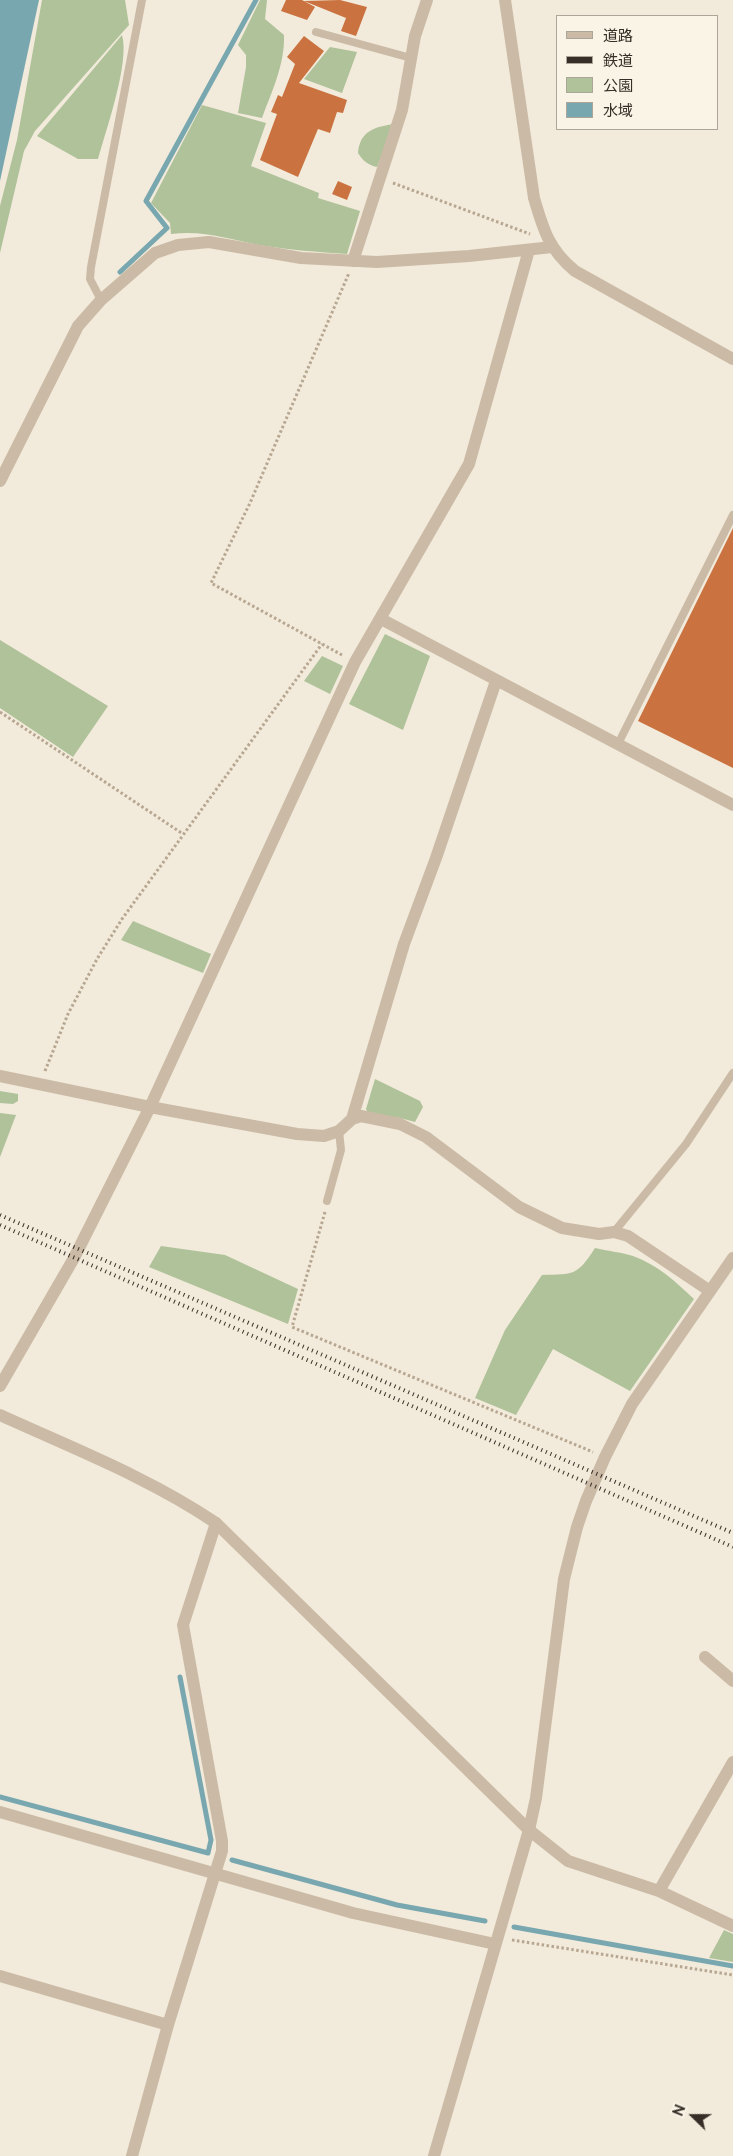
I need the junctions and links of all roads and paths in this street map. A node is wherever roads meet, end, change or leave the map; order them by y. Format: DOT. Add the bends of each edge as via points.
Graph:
graph roads {
  1 [pos="142,0"];
  2 [pos="427,0"];
  3 [pos="505,0"];
  4 [pos="316,32"];
  5 [pos="411,58"];
  6 [pos="380,178"];
  7 [pos="552,247"];
  8 [pos="533,250"];
  9 [pos="351,267"];
  10 [pos="101,300"];
  11 [pos="733,359"];
  12 [pos="0,481"];
  13 [pos="733,515"];
  14 [pos="381,619"];
  15 [pos="322,644"];
  16 [pos="354,662"];
  17 [pos="496,681"];
  18 [pos="0,712"];
  19 [pos="618,744"];
  20 [pos="733,806"];
  21 [pos="182,834"];
  22 [pos="733,1073"];
  23 [pos="0,1076"];
  24 [pos="43,1084"];
  25 [pos="150,1107"];
  26 [pos="352,1119"];
  27 [pos="339,1131"];
  28 [pos="327,1201"];
  29 [pos="614,1232"];
  30 [pos="733,1258"];
  31 [pos="710,1292"];
  32 [pos="4,1370"];
  33 [pos="0,1386"];
  34 [pos="0,1415"];
  35 [pos="605,1457"];
  36 [pos="216,1523"];
  37 [pos="704,1658"];
  38 [pos="733,1681"];
  39 [pos="733,1762"];
  40 [pos="0,1812"];
  41 [pos="529,1830"];
  42 [pos="215,1873"];
  43 [pos="659,1891"];
  44 [pos="733,1926"];
  45 [pos="495,1944"];
  46 [pos="733,1975"];
  47 [pos="0,1976"];
  48 [pos="168,2024"];
  49 [pos="132,2156"];
  50 [pos="434,2156"];
  1 -- 10 [label="lane" via="91,267 90,279"];
  2 -- 5 [label="street"];
  3 -- 7 [label="street" via="534,198"];
  4 -- 5 [label="lane"];
  5 -- 6 [label="street" via="402,110"];
  6 -- 8 [label="path" via="532,235"];
  6 -- 9 [label="street"];
  7 -- 8 [label="street"];
  7 -- 11 [label="street" via="575,271"];
  8 -- 9 [label="street" via="377,262"];
  8 -- 14 [label="street" via="469,464"];
  9 -- 10 [label="street" via="209,242 178,245 155,253"];
  9 -- 15 [label="path" via="250,502 211,582"];
  10 -- 12 [label="street" via="78,326"];
  13 -- 19 [label="lane"];
  14 -- 16 [label="street"];
  14 -- 17 [label="street"];
  15 -- 16 [label="path"];
  15 -- 21 [label="path"];
  16 -- 25 [label="street"];
  17 -- 19 [label="street"];
  17 -- 26 [label="street" via="404,944"];
  18 -- 21 [label="path"];
  19 -- 20 [label="street"];
  21 -- 24 [label="path" via="97,959 68,1014"];
  22 -- 29 [label="lane" via="686,1144"];
  23 -- 24 [label="street"];
  24 -- 25 [label="street"];
  25 -- 27 [label="street" via="297,1134 324,1136"];
  25 -- 32 [label="street" via="74,1258"];
  26 -- 27 [label="street"];
  26 -- 29 [label="street" via="361,1116 400,1124 426,1137 519,1207 562,1228 599,1234"];
  27 -- 28 [label="lane" via="341,1150"];
  28 -- 35 [label="path" via="292,1327"];
  29 -- 31 [label="street" via="628,1236"];
  30 -- 31 [label="street"];
  31 -- 35 [label="street" via="632,1404"];
  32 -- 33 [label="street"];
  34 -- 36 [label="street" via="124,1472"];
  35 -- 41 [label="street" via="577,1527 564,1579 536,1798"];
  36 -- 41 [label="street"];
  36 -- 42 [label="street" via="183,1625 222,1841"];
  37 -- 38 [label="street"];
  39 -- 43 [label="street"];
  40 -- 42 [label="street"];
  41 -- 43 [label="street" via="568,1861"];
  41 -- 45 [label="street"];
  42 -- 45 [label="street" via="353,1913"];
  42 -- 48 [label="street"];
  43 -- 44 [label="street"];
  45 -- 46 [label="path" via="508,1939"];
  45 -- 50 [label="street"];
  47 -- 48 [label="street"];
  48 -- 49 [label="street"];
}
